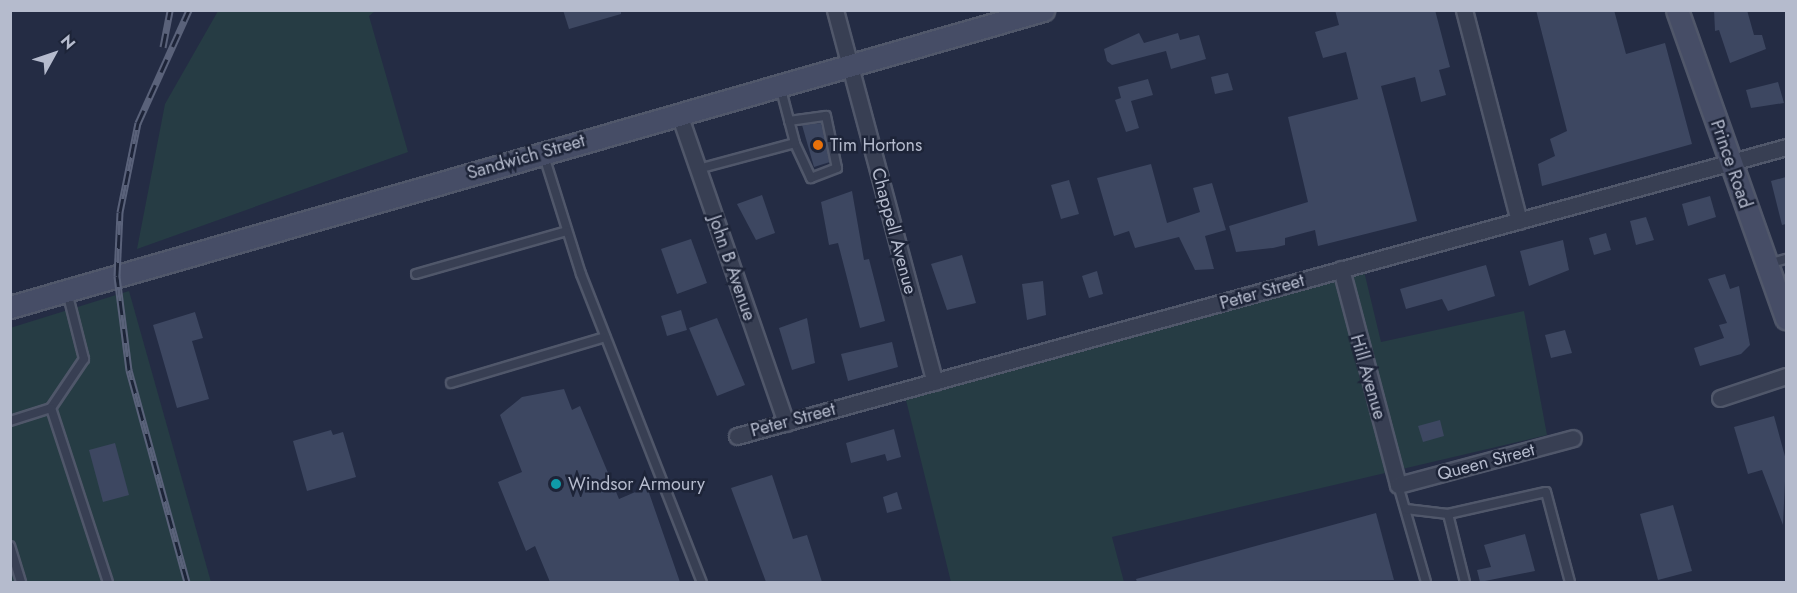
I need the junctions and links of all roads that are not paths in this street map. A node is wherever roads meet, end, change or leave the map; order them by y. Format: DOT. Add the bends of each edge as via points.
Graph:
graph roads {
  1 [pos="834,10"];
  2 [pos="1043,10"];
  3 [pos="1464,10"];
  4 [pos="1677,10"];
  5 [pos="849,64"];
  6 [pos="780,84"];
  7 [pos="679,114"];
  8 [pos="789,121"];
  9 [pos="795,143"];
  10 [pos="1786,147"];
  11 [pos="543,153"];
  12 [pos="1730,163"];
  13 [pos="698,169"];
  14 [pos="1519,221"];
  15 [pos="567,231"];
  16 [pos="1777,261"];
  17 [pos="1341,269"];
  18 [pos="416,274"];
  19 [pos="66,290"];
  20 [pos="10,306"];
  21 [pos="1786,318"];
  22 [pos="605,337"];
  23 [pos="1786,376"];
  24 [pos="935,382"];
  25 [pos="451,383"];
  26 [pos="1720,398"];
  27 [pos="51,408"];
  28 [pos="10,421"];
  29 [pos="786,423"];
  30 [pos="737,436"];
  31 [pos="1573,438"];
  32 [pos="1398,485"];
  33 [pos="1406,509"];
  34 [pos="1448,514"];
  35 [pos="10,546"];
  36 [pos="21,582"];
  37 [pos="108,582"];
  38 [pos="702,582"];
  39 [pos="1426,582"];
  40 [pos="1465,582"];
  41 [pos="1570,582"];
  1 -- 5 [label="street, Chappell Avenue"];
  2 -- 5 [label="main road, Sandwich Street"];
  3 -- 14 [label="street"];
  4 -- 12 [label="main road, Prince Road"];
  5 -- 6 [label="main road, Sandwich Street"];
  5 -- 24 [label="street, Chappell Avenue"];
  6 -- 7 [label="main road, Sandwich Street"];
  6 -- 8 [label="lane"];
  7 -- 11 [label="main road, Sandwich Street"];
  7 -- 13 [label="street, John B Avenue"];
  8 -- 9 [label="lane"];
  8 -- 9 [label="lane" via="826,116 837,168 811,178"];
  9 -- 13 [label="lane"];
  10 -- 12 [label="street, Peter Street"];
  11 -- 15 [label="lane"];
  11 -- 19 [label="main road, Sandwich Street"];
  12 -- 14 [label="street, Peter Street"];
  12 -- 16 [label="main road, Prince Road"];
  13 -- 29 [label="street, John B Avenue"];
  14 -- 17 [label="street, Peter Street"];
  15 -- 18 [label="lane"];
  15 -- 22 [label="lane"];
  16 -- 21 [label="main road, Prince Road"];
  17 -- 24 [label="street, Peter Street"];
  17 -- 32 [label="street, Hill Avenue"];
  19 -- 20 [label="main road, Sandwich Street"];
  19 -- 27 [label="lane" via="84,359"];
  22 -- 25 [label="lane"];
  22 -- 38 [label="lane"];
  23 -- 26 [label="street"];
  24 -- 29 [label="street, Peter Street"];
  27 -- 28 [label="lane"];
  27 -- 37 [label="lane"];
  29 -- 30 [label="street, Peter Street"];
  31 -- 32 [label="street, Queen Street"];
  32 -- 33 [label="lane"];
  33 -- 34 [label="lane"];
  33 -- 39 [label="lane"];
  34 -- 40 [label="lane"];
  34 -- 41 [label="lane" via="1546,492"];
  35 -- 36 [label="lane"];
}
